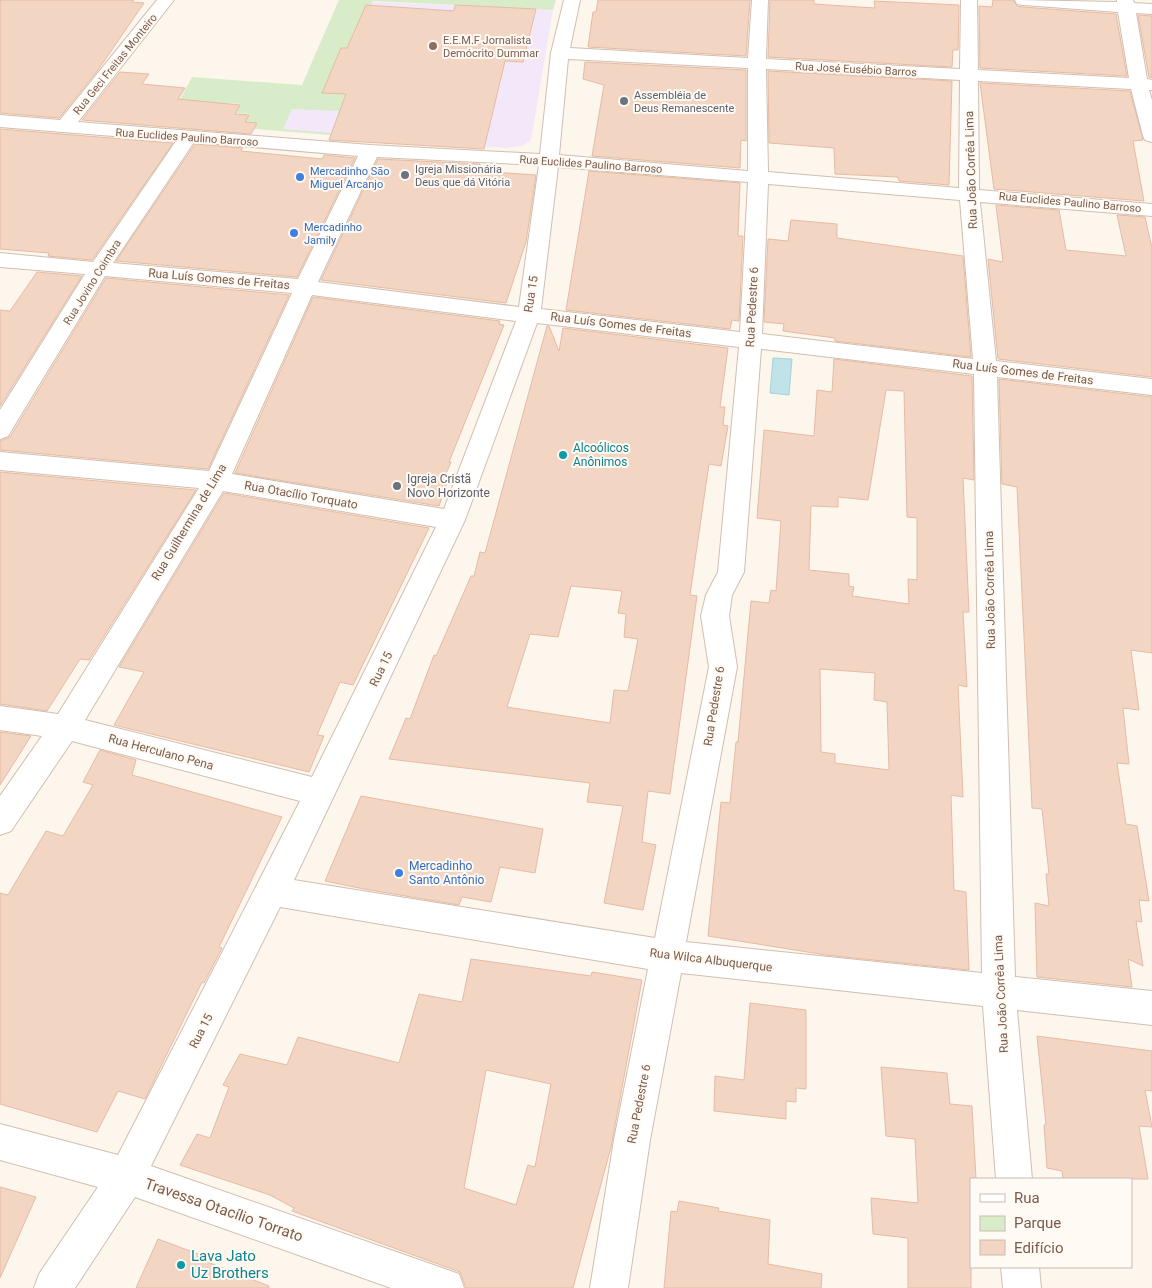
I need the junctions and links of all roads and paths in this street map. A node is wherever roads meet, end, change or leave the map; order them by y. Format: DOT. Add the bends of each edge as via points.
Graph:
graph roads {
  1 [pos="166,0"];
  2 [pos="572,0"];
  3 [pos="760,0"];
  4 [pos="969,0"];
  5 [pos="1023,0"];
  6 [pos="1126,4"];
  7 [pos="1152,9"];
  8 [pos="560,53"];
  9 [pos="757,63"];
  10 [pos="969,75"];
  11 [pos="1146,85"];
  12 [pos="7,122"];
  13 [pos="64,127"];
  14 [pos="1152,136"];
  15 [pos="188,137"];
  16 [pos="0,141"];
  17 [pos="370,151"];
  18 [pos="549,160"];
  19 [pos="758,176"];
  20 [pos="969,193"];
  21 [pos="1152,210"];
  22 [pos="0,260"];
  23 [pos="100,267"];
  24 [pos="305,287"];
  25 [pos="529,314"];
  26 [pos="750,340"];
  27 [pos="985,367"];
  28 [pos="1152,387"];
  29 [pos="0,430"];
  30 [pos="0,461"];
  31 [pos="216,481"];
  32 [pos="452,520"];
  33 [pos="0,718"];
  34 [pos="65,727"];
  35 [pos="321,794"];
  36 [pos="0,821"];
  37 [pos="272,891"];
  38 [pos="668,956"];
  39 [pos="999,992"];
  40 [pos="1152,1008"];
  41 [pos="0,1142"];
  42 [pos="127,1176"];
  43 [pos="1014,1178"];
  44 [pos="1020,1268"];
  45 [pos="53,1288"];
  46 [pos="445,1288"];
  47 [pos="609,1288"];
  48 [pos="1022,1288"];
  1 -- 13 [label="street, Rua Geci Freitas Monteiro"];
  2 -- 8 [label="street, Rua 15"];
  3 -- 9 [label="street, Rua Pedestre 6"];
  4 -- 10 [label="street, Rua João Corrêa Lima"];
  5 -- 6 [label="street"];
  6 -- 7 [label="street"];
  6 -- 11 [label="street"];
  8 -- 9 [label="street, Rua José Eusébio Barros"];
  8 -- 18 [label="street, Rua 15"];
  9 -- 10 [label="street, Rua José Eusébio Barros"];
  9 -- 19 [label="street, Rua Pedestre 6"];
  10 -- 11 [label="street, Rua José Eusébio Barros"];
  10 -- 20 [label="street, Rua João Corrêa Lima"];
  11 -- 14 [label="street"];
  12 -- 13 [label="street, Rua Euclides Paulino Barroso"];
  12 -- 16 [label="street"];
  13 -- 15 [label="street, Rua Euclides Paulino Barroso"];
  15 -- 17 [label="street, Rua Euclides Paulino Barroso"];
  15 -- 23 [label="street, Rua Jovino Coimbra"];
  17 -- 18 [label="street, Rua Euclides Paulino Barroso"];
  17 -- 24 [label="street, Rua Guilhermina de Lima"];
  18 -- 19 [label="street, Rua Euclides Paulino Barroso"];
  18 -- 25 [label="street, Rua 15"];
  19 -- 20 [label="street, Rua Euclides Paulino Barroso"];
  19 -- 26 [label="street, Rua Pedestre 6"];
  20 -- 21 [label="street, Rua Euclides Paulino Barroso"];
  20 -- 27 [label="street, Rua João Corrêa Lima"];
  22 -- 23 [label="street, Rua Luís Gomes de Freitas"];
  23 -- 24 [label="street, Rua Luís Gomes de Freitas"];
  23 -- 29 [label="street, Rua Jovino Coimbra"];
  24 -- 25 [label="street, Rua Luís Gomes de Freitas"];
  24 -- 31 [label="street, Rua Guilhermina de Lima"];
  25 -- 26 [label="street, Rua Luís Gomes de Freitas"];
  25 -- 32 [label="street, Rua 15"];
  26 -- 27 [label="street, Rua Luís Gomes de Freitas"];
  26 -- 38 [label="street, Rua Pedestre 6" via="732,572 718,595 716,616 723,667"];
  27 -- 28 [label="street, Rua Luís Gomes de Freitas"];
  27 -- 39 [label="street, Rua João Corrêa Lima"];
  30 -- 31 [label="street, Rua Otacílio Torquato"];
  31 -- 32 [label="street, Rua Otacílio Torquato"];
  31 -- 34 [label="street, Rua Guilhermina de Lima"];
  32 -- 35 [label="street, Rua 15"];
  33 -- 34 [label="street, Rua Herculano Pena"];
  34 -- 35 [label="street, Rua Herculano Pena"];
  34 -- 36 [label="street, Rua Guilhermina de Lima"];
  35 -- 37 [label="street, Rua 15"];
  37 -- 38 [label="street, Rua Wilca Albuquerque"];
  37 -- 42 [label="street, Rua 15"];
  38 -- 39 [label="street, Rua Wilca Albuquerque"];
  38 -- 47 [label="street, Rua Pedestre 6" via="632,1140"];
  39 -- 40 [label="street, Rua Wilca Albuquerque"];
  39 -- 43 [label="street, Rua João Corrêa Lima"];
  41 -- 42 [label="street, Travessa Otacílio Torrato"];
  42 -- 45 [label="street, Rua 15"];
  42 -- 46 [label="street, Travessa Otacílio Torrato"];
  44 -- 48 [label="street"];
}
